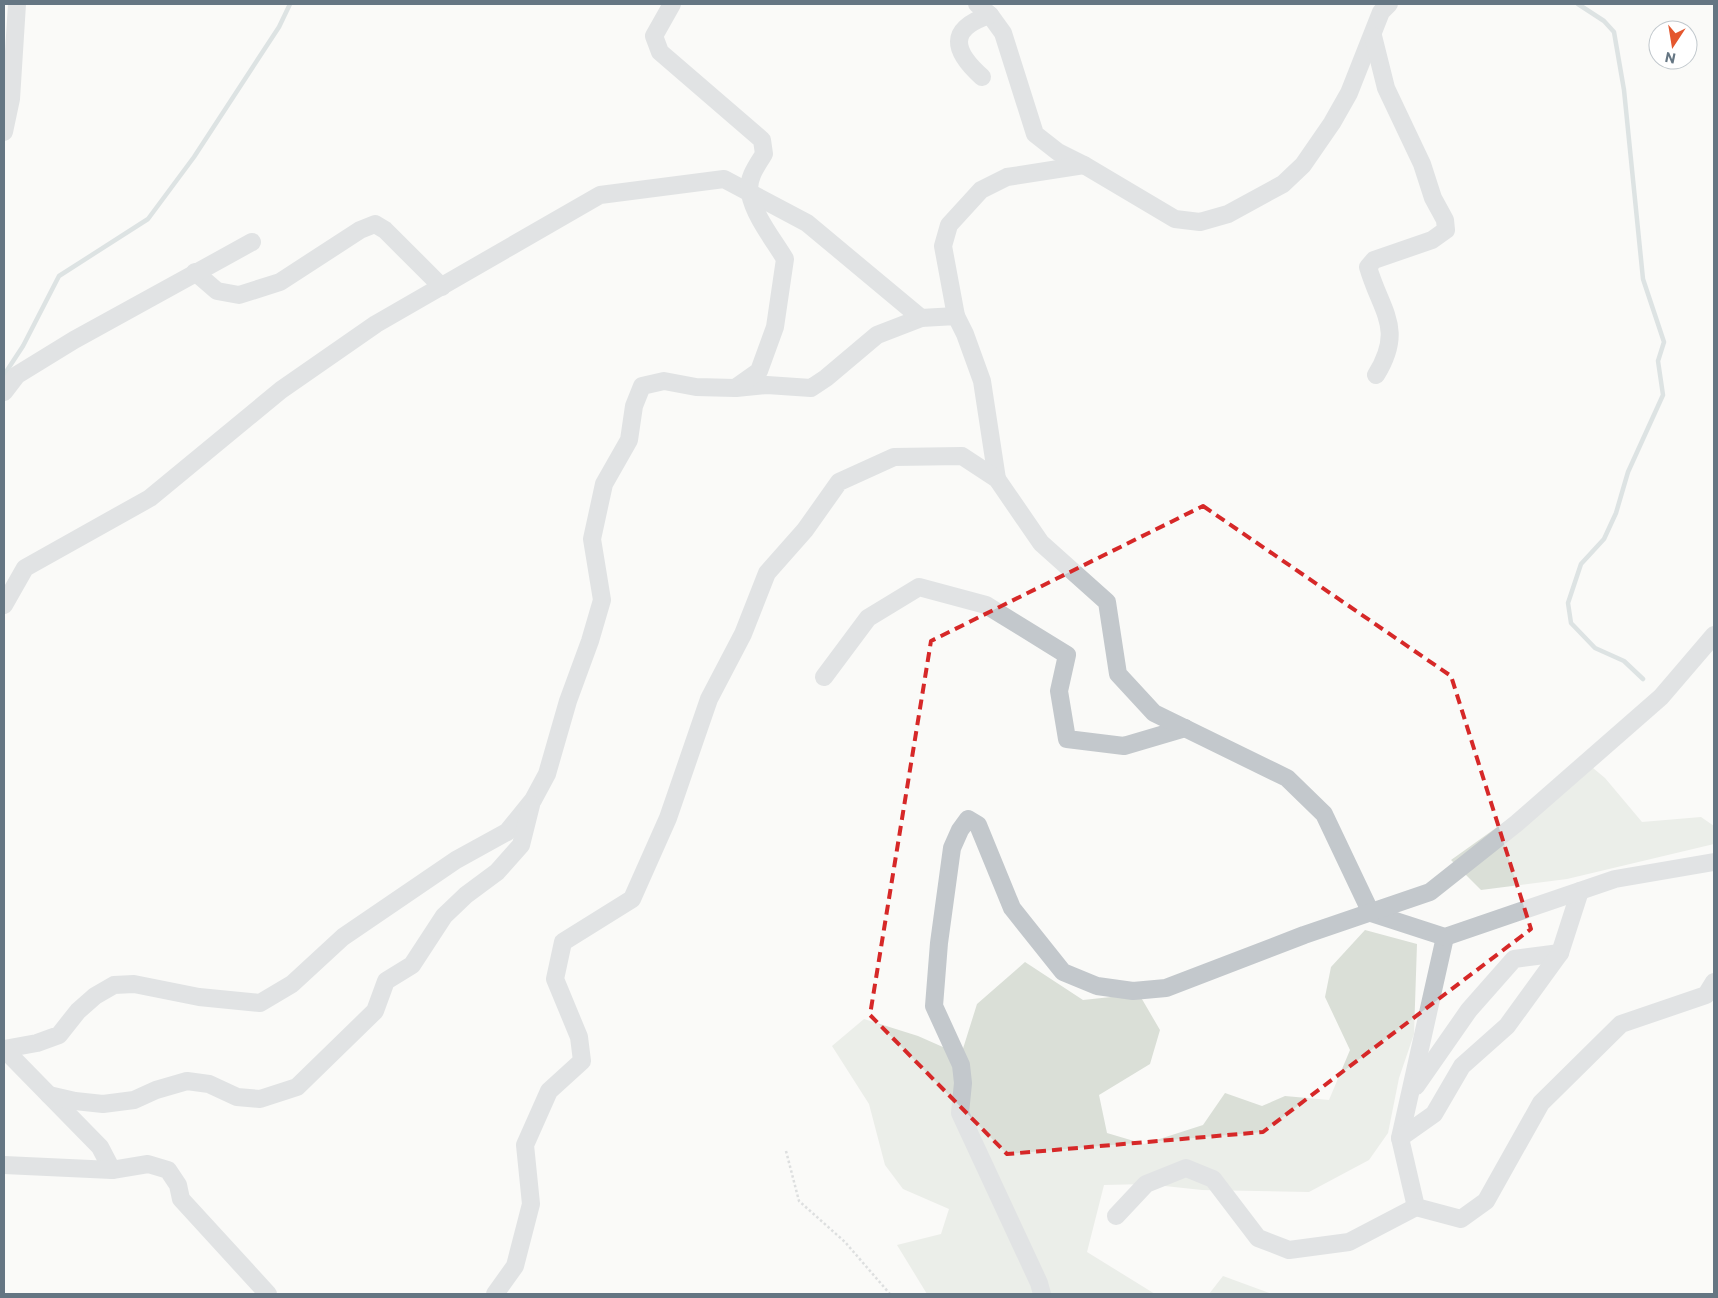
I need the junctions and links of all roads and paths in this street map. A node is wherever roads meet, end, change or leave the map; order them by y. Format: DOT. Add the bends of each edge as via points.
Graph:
graph roads {
  1 [pos="17,4"];
  2 [pos="672,4"];
  3 [pos="1389,4"];
  4 [pos="983,9"];
  5 [pos="1373,36"];
  6 [pos="982,77"];
  7 [pos="4,132"];
  8 [pos="1084,165"];
  9 [pos="749,192"];
  10 [pos="252,242"];
  11 [pos="195,272"];
  12 [pos="442,287"];
  13 [pos="956,316"];
  14 [pos="921,318"];
  15 [pos="1376,375"];
  16 [pos="735,388"];
  17 [pos="4,392"];
  18 [pos="997,479"];
  19 [pos="4,605"];
  20 [pos="1714,635"];
  21 [pos="824,677"];
  22 [pos="1186,728"];
  23 [pos="532,800"];
  24 [pos="1714,862"];
  25 [pos="1580,891"];
  26 [pos="1371,913"];
  27 [pos="1445,937"];
  28 [pos="1560,953"];
  29 [pos="1714,982"];
  30 [pos="4,1049"];
  31 [pos="1410,1094"];
  32 [pos="49,1095"];
  33 [pos="1400,1138"];
  34 [pos="786,1151"];
  35 [pos="4,1165"];
  36 [pos="112,1170"];
  37 [pos="1416,1207"];
  38 [pos="1116,1216"];
  39 [pos="268,1294"];
  40 [pos="495,1294"];
  41 [pos="890,1294"];
  42 [pos="1042,1294"];
  1 -- 7 [label="street" via="11,99"];
  2 -- 9 [label="street" via="654,36 660,52 762,140 764,154 754,169"];
  3 -- 5 [label="street" via="1381,12"];
  4 -- 6 [label="street" via="963,30 958,47 965,62"];
  4 -- 8 [label="street" via="1003,33 1035,134 1058,152"];
  5 -- 8 [label="street" via="1349,93 1303,164 1283,184 1228,214 1200,222 1176,219"];
  5 -- 15 [label="street" via="1386,88 1422,164 1446,230 1432,240 1374,260 1368,267 1390,324 1391,345"];
  8 -- 13 [label="street" via="1007,177 981,190 949,225 943,246"];
  9 -- 12 [label="street" via="724,179 600,195"];
  9 -- 14 [label="street" via="807,223"];
  9 -- 16 [label="street" via="785,259 775,327 759,370"];
  10 -- 11 [label="street"];
  11 -- 12 [label="street" via="218,291 239,295 280,282 360,230 375,224"];
  11 -- 17 [label="street" via="17,375"];
  12 -- 19 [label="street" via="376,324 281,390 150,498 26,568"];
  13 -- 14 [label="street"];
  13 -- 18 [label="street" via="982,381"];
  14 -- 16 [label="street" via="877,336 811,388 767,385"];
  16 -- 23 [label="street" via="696,387 664,381 642,386 634,406 629,440 604,484 592,539 602,600 547,774"];
  18 -- 22 [label="street" via="1041,543 1107,602 1118,674 1154,713"];
  18 -- 40 [label="street" via="962,456 894,457 839,482 805,530 767,574 744,634 708,699 668,818 632,900 563,942 555,979 579,1037 582,1061 549,1091 524,1145 531,1204 515,1266"];
  20 -- 26 [label="street" via="1660,697 1517,823 1430,892"];
  21 -- 22 [label="street" via="868,618 919,588 986,605 1067,655 1059,691 1067,739 1124,746"];
  22 -- 26 [label="street" via="1287,778 1324,814"];
  23 -- 30 [label="street" via="507,832 456,860 350,932 292,984 260,1003 199,997 134,984 114,985 78,1011 59,1035"];
  23 -- 32 [label="street" via="521,845 497,872 444,916 412,965 386,981 375,1011 297,1087 260,1099 237,1097 209,1084 187,1081 134,1100 111,1103 75,1101"];
  24 -- 25 [label="street" via="1615,879"];
  25 -- 27 [label="street"];
  25 -- 28 [label="street"];
  26 -- 27 [label="street"];
  26 -- 42 [label="street" via="1166,988 1133,991 1097,986 1063,972 1012,908 978,825 968,819 952,848 934,1006 961,1065 960,1113"];
  27 -- 31 [label="street"];
  28 -- 31 [label="street" via="1514,959 1469,1010"];
  28 -- 33 [label="street" via="1507,1026 1462,1066 1434,1114"];
  29 -- 37 [label="street" via="1706,995 1621,1024 1541,1103 1486,1201 1461,1219"];
  30 -- 32 [label="street"];
  31 -- 33 [label="street"];
  32 -- 36 [label="street" via="100,1146"];
  33 -- 37 [label="street"];
  34 -- 41 [label="path" via="799,1201 845,1242"];
  35 -- 36 [label="street"];
  36 -- 39 [label="street" via="148,1164 168,1170 178,1185 181,1199"];
  37 -- 38 [label="street" via="1349,1242 1289,1250 1258,1238 1213,1179 1186,1168 1146,1184"];
}
